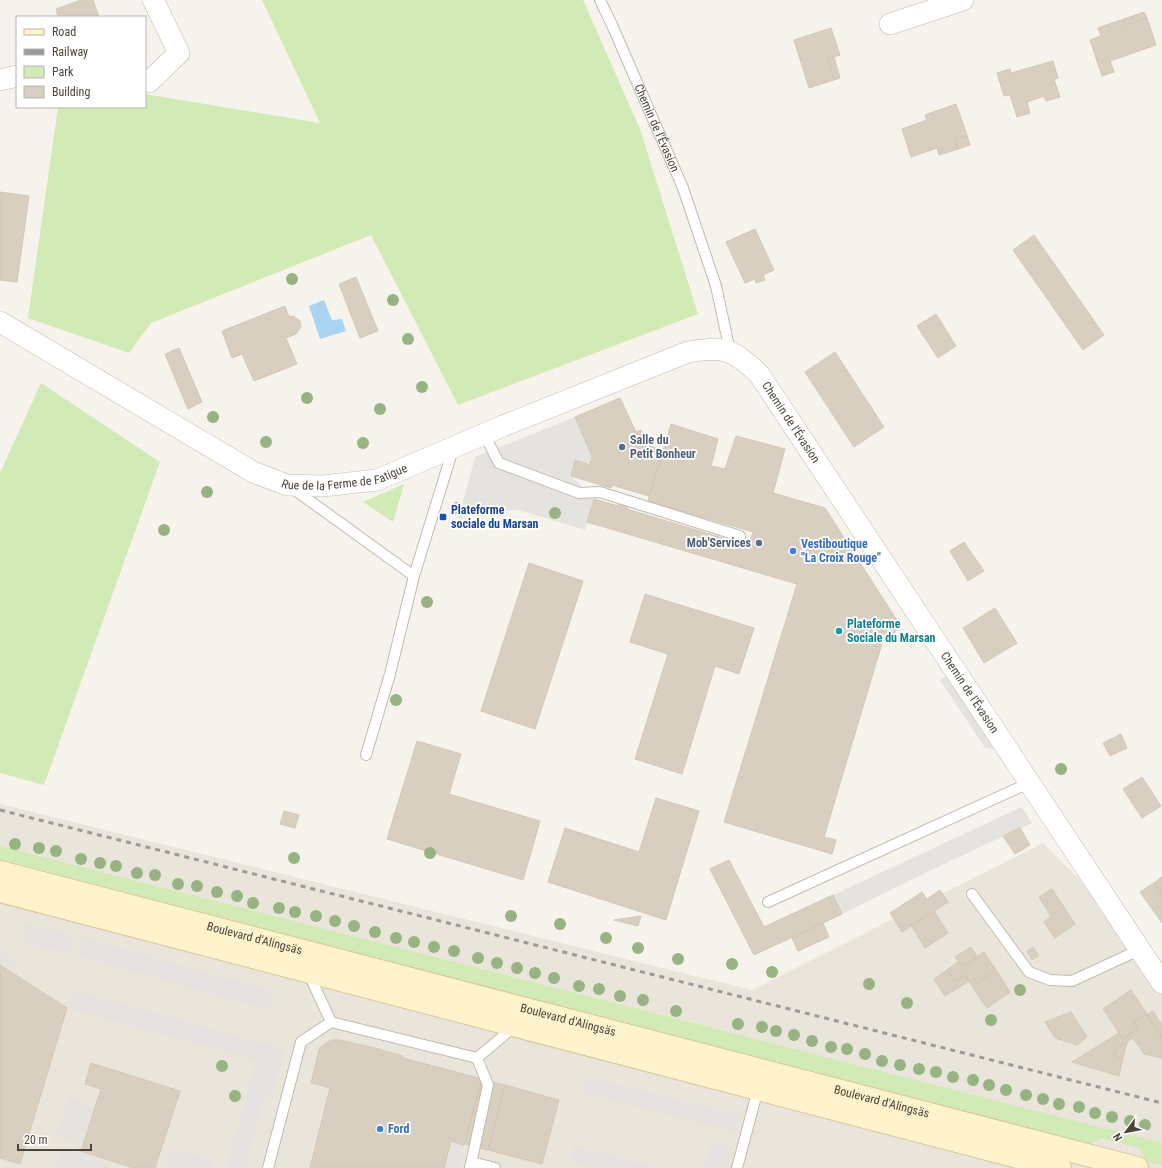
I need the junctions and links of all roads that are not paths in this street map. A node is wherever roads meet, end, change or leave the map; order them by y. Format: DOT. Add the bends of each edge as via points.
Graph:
graph roads {
  1 [pos="153,0"];
  2 [pos="600,0"];
  3 [pos="963,0"];
  4 [pos="890,24"];
  5 [pos="16,76"];
  6 [pos="0,80"];
  7 [pos="146,82"];
  8 [pos="0,322"];
  9 [pos="709,348"];
  10 [pos="730,351"];
  11 [pos="484,434"];
  12 [pos="454,447"];
  13 [pos="287,485"];
  14 [pos="740,536"];
  15 [pos="414,576"];
  16 [pos="366,755"];
  17 [pos="1029,782"];
  18 [pos="0,872"];
  19 [pos="0,892"];
  20 [pos="972,894"];
  21 [pos="768,902"];
  22 [pos="1139,950"];
  23 [pos="308,972"];
  24 [pos="1162,983"];
  25 [pos="331,1022"];
  26 [pos="516,1026"];
  27 [pos="477,1058"];
  28 [pos="758,1089"];
  29 [pos="471,1165"];
  30 [pos="268,1168"];
  31 [pos="495,1168"];
  32 [pos="737,1168"];
  33 [pos="1060,1168"];
  34 [pos="1137,1168"];
  1 -- 7 [label="street" via="179,53"];
  2 -- 10 [label="lane, Chemin de l'Évasion" via="683,188 716,286"];
  3 -- 4 [label="street"];
  5 -- 6 [label="street"];
  8 -- 13 [label="street, Rue de la Ferme de Fatigue" via="253,472"];
  9 -- 10 [label="street, Chemin de l'Évasion"];
  9 -- 11 [label="street, Rue de la Ferme de Fatigue" via="688,352"];
  10 -- 17 [label="street, Chemin de l'Évasion" via="746,361 759,374"];
  11 -- 12 [label="street, Rue de la Ferme de Fatigue"];
  11 -- 14 [label="lane" via="499,463 579,494 600,492"];
  12 -- 13 [label="street, Rue de la Ferme de Fatigue" via="377,480 323,486"];
  12 -- 15 [label="lane"];
  13 -- 15 [label="lane"];
  15 -- 16 [label="lane" via="390,674"];
  17 -- 21 [label="lane"];
  17 -- 22 [label="street, Chemin de l'Évasion"];
  18 -- 34 [label="main road, Boulevard d'Alingsäs"];
  19 -- 23 [label="main road, Boulevard d'Alingsäs"];
  20 -- 22 [label="lane" via="1029,972 1050,980 1072,981"];
  22 -- 24 [label="street, Chemin de l'Évasion"];
  23 -- 25 [label="lane"];
  23 -- 26 [label="main road, Boulevard d'Alingsäs"];
  25 -- 27 [label="lane"];
  25 -- 30 [label="lane" via="301,1042"];
  26 -- 27 [label="lane"];
  26 -- 28 [label="main road, Boulevard d'Alingsäs"];
  27 -- 29 [label="lane" via="488,1085"];
  28 -- 32 [label="lane"];
  28 -- 33 [label="main road, Boulevard d'Alingsäs"];
  29 -- 31 [label="lane"];
}
